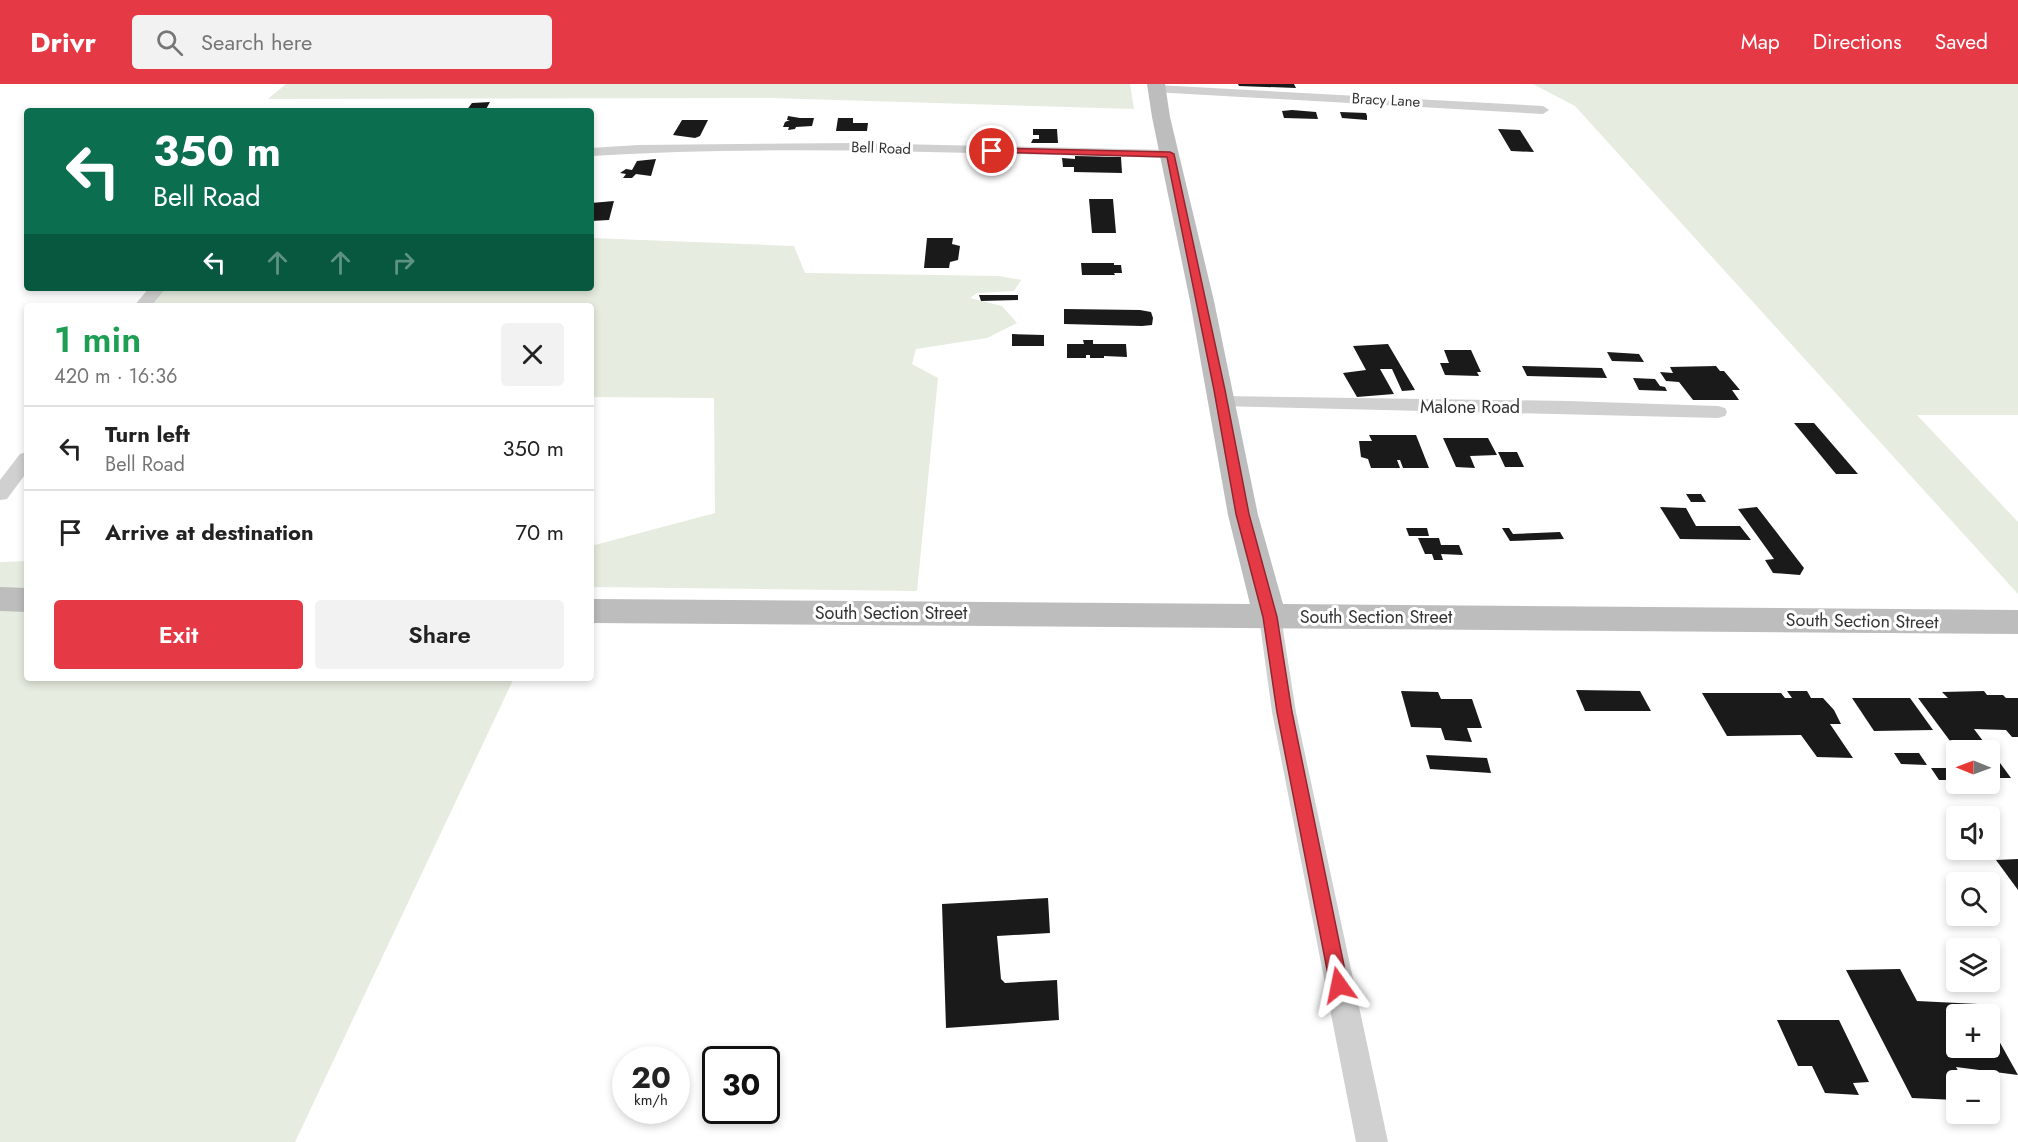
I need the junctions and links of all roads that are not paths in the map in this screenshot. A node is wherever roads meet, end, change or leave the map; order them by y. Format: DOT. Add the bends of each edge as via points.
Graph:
graph roads {
  1 [pos="1157,86"];
  2 [pos="1543,110"];
  3 [pos="594,152"];
  4 [pos="1170,154"];
  5 [pos="155,291"];
  6 [pos="145,303"];
  7 [pos="1222,402"];
  8 [pos="1718,412"];
  9 [pos="24,462"];
  10 [pos="0,494"];
  11 [pos="0,599"];
  12 [pos="24,600"];
  13 [pos="594,611"];
  14 [pos="1270,617"];
  15 [pos="2018,622"];
  16 [pos="1372,1142"];
  1 -- 2 [label="street, Bracy Lane"];
  1 -- 4 [label="street"];
  3 -- 4 [label="street, Bell Road" via="843,147"];
  4 -- 7 [label="street"];
  5 -- 6 [label="street"];
  7 -- 8 [label="street, Malone Road"];
  7 -- 14 [label="street" via="1243,514"];
  9 -- 10 [label="street"];
  11 -- 12 [label="street"];
  13 -- 14 [label="street, South Section Street"];
  14 -- 15 [label="street, South Section Street"];
  14 -- 16 [label="street" via="1284,712"];
}
